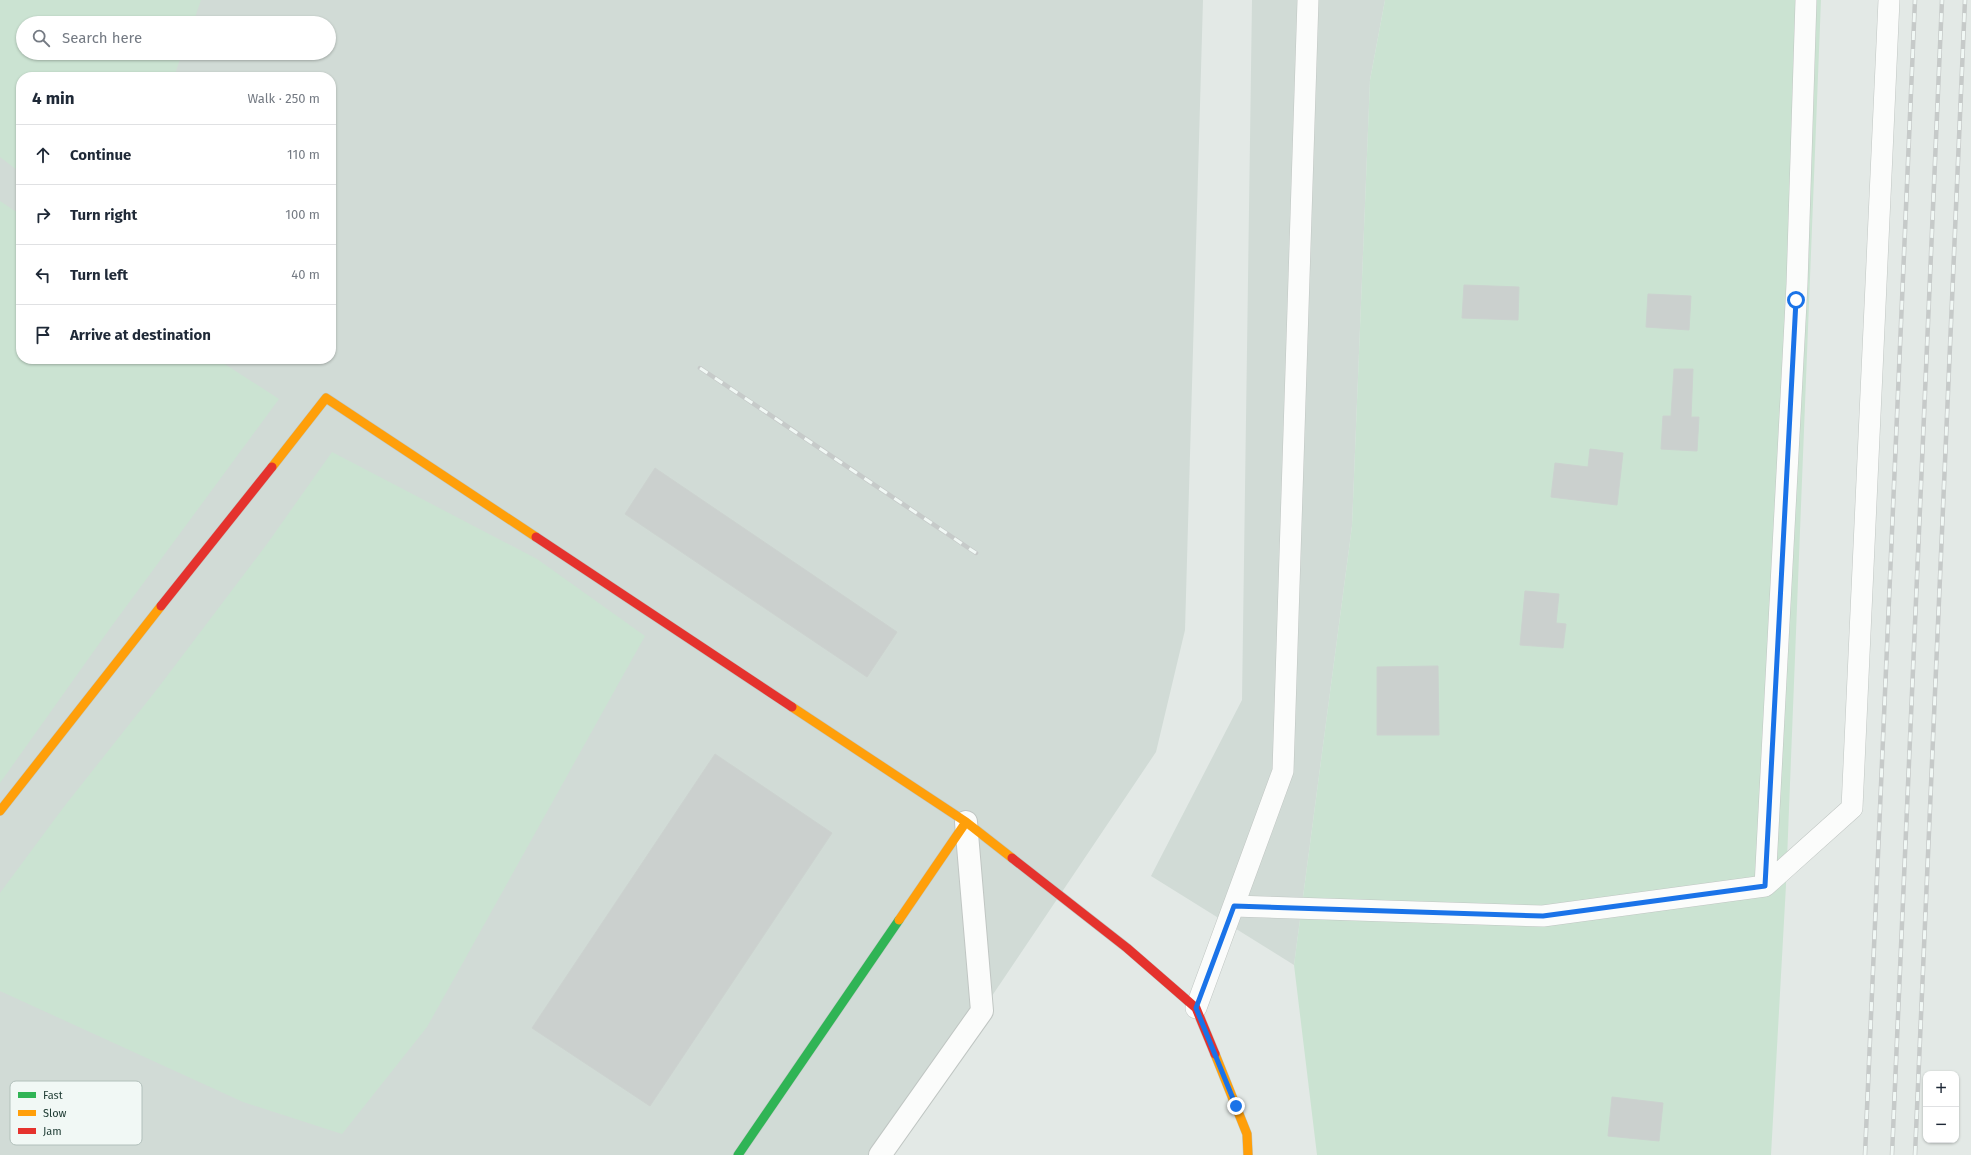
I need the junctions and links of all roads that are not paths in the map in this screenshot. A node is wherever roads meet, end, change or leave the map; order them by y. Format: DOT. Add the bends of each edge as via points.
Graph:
graph roads {
  1 [pos="1308,0"];
  2 [pos="1806,0"];
  3 [pos="1889,0"];
  4 [pos="0,811"];
  5 [pos="966,822"];
  6 [pos="1765,886"];
  7 [pos="1234,906"];
  8 [pos="1196,1008"];
  9 [pos="738,1155"];
  10 [pos="880,1155"];
  11 [pos="1248,1155"];
  1 -- 7 [label="lane" via="1283,771"];
  2 -- 6 [label="lane" via="1797,284"];
  3 -- 6 [label="lane" via="1852,808"];
  4 -- 5 [label="street" via="326,398"];
  5 -- 8 [label="street" via="1127,948"];
  5 -- 9 [label="street"];
  5 -- 10 [label="street" via="982,1011"];
  6 -- 7 [label="lane" via="1543,916"];
  7 -- 8 [label="lane"];
  8 -- 11 [label="street" via="1247,1134"];
}
